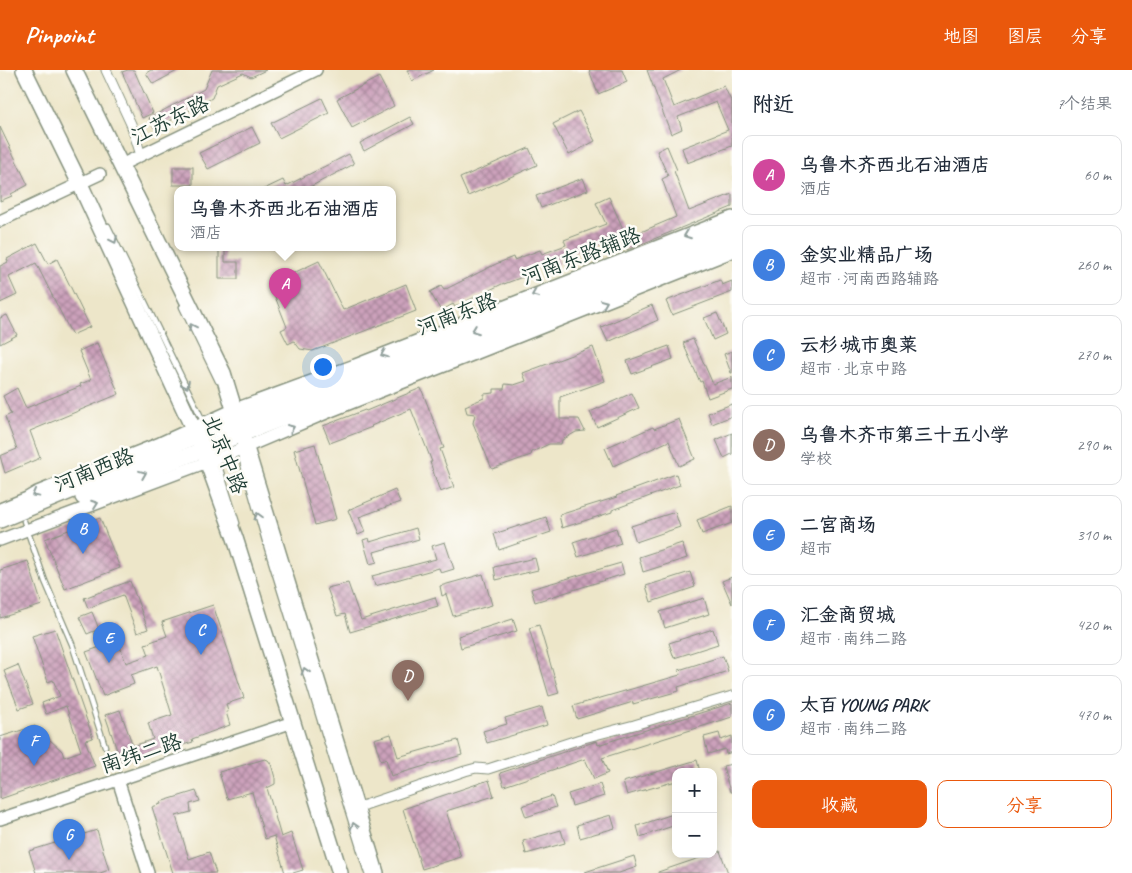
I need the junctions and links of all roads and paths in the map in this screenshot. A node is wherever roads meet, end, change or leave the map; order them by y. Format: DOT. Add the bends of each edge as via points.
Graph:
graph roads {
  1 [pos="24,70"];
  2 [pos="74,70"];
  3 [pos="106,70"];
  4 [pos="316,70"];
  5 [pos="141,155"];
  6 [pos="121,165"];
  7 [pos="100,174"];
  8 [pos="84,181"];
  9 [pos="732,217"];
  10 [pos="0,221"];
  11 [pos="106,223"];
  12 [pos="732,229"];
  13 [pos="732,240"];
  14 [pos="732,252"];
  15 [pos="178,299"];
  16 [pos="220,385"];
  17 [pos="235,426"];
  18 [pos="205,442"];
  19 [pos="0,509"];
  20 [pos="0,520"];
  21 [pos="238,524"];
  22 [pos="25,525"];
  23 [pos="0,530"];
  24 [pos="0,540"];
  25 [pos="732,696"];
  26 [pos="293,722"];
  27 [pos="105,746"];
  28 [pos="118,780"];
  29 [pos="356,808"];
  30 [pos="0,819"];
  31 [pos="338,846"];
  32 [pos="148,873"];
  33 [pos="340,873"];
  34 [pos="346,873"];
  35 [pos="368,873"];
  36 [pos="376,873"];
  1 -- 8 [label="main road, 北京中路"];
  2 -- 6 [label="main road, 北京中路"];
  3 -- 5 [label="street" via="131,124"];
  4 -- 5 [label="street, 江苏东路"];
  5 -- 6 [label="street, 江苏东路"];
  6 -- 17 [label="main road, 北京中路" via="223,373"];
  7 -- 8 [label="street"];
  8 -- 10 [label="street"];
  8 -- 18 [label="main road, 北京中路"];
  9 -- 17 [label="street, 河南东路辅路, one-way" via="355,365"];
  11 -- 18 [label="lane, one-way"];
  12 -- 17 [label="main road, 河南东路, one-way"];
  13 -- 17 [label="main road, 河南东路"];
  17 -- 14 [label="street, 河南东路辅路, one-way" via="331,411"];
  16 -- 15 [label="lane, one-way"];
  17 -- 18 [label="main road, 河南东路"];
  17 -- 18 [label="street, 河南东路辅路"];
  17 -- 29 [label="main road, 北京中路"];
  35 -- 17 [label="lane, one-way" via="267,548"];
  18 -- 19 [label="street, 河南东路辅路, one-way" via="160,443"];
  18 -- 20 [label="main road, 河南西路" via="90,483"];
  18 -- 21 [label="lane"];
  22 -- 18 [label="main road, 河南西路, one-way"];
  18 -- 26 [label="main road, 北京中路"];
  22 -- 23 [label="main road, 河南西路"];
  22 -- 24 [label="street"];
  22 -- 27 [label="lane" via="72,644"];
  25 -- 29 [label="street" via="488,768 465,771"];
  26 -- 28 [label="street, 南纬二路"];
  26 -- 33 [label="main road, 北京中路"];
  28 -- 30 [label="street, 南纬二路"];
  28 -- 32 [label="street"];
  29 -- 36 [label="main road, 北京中路"];
  31 -- 34 [label="lane"];
}
